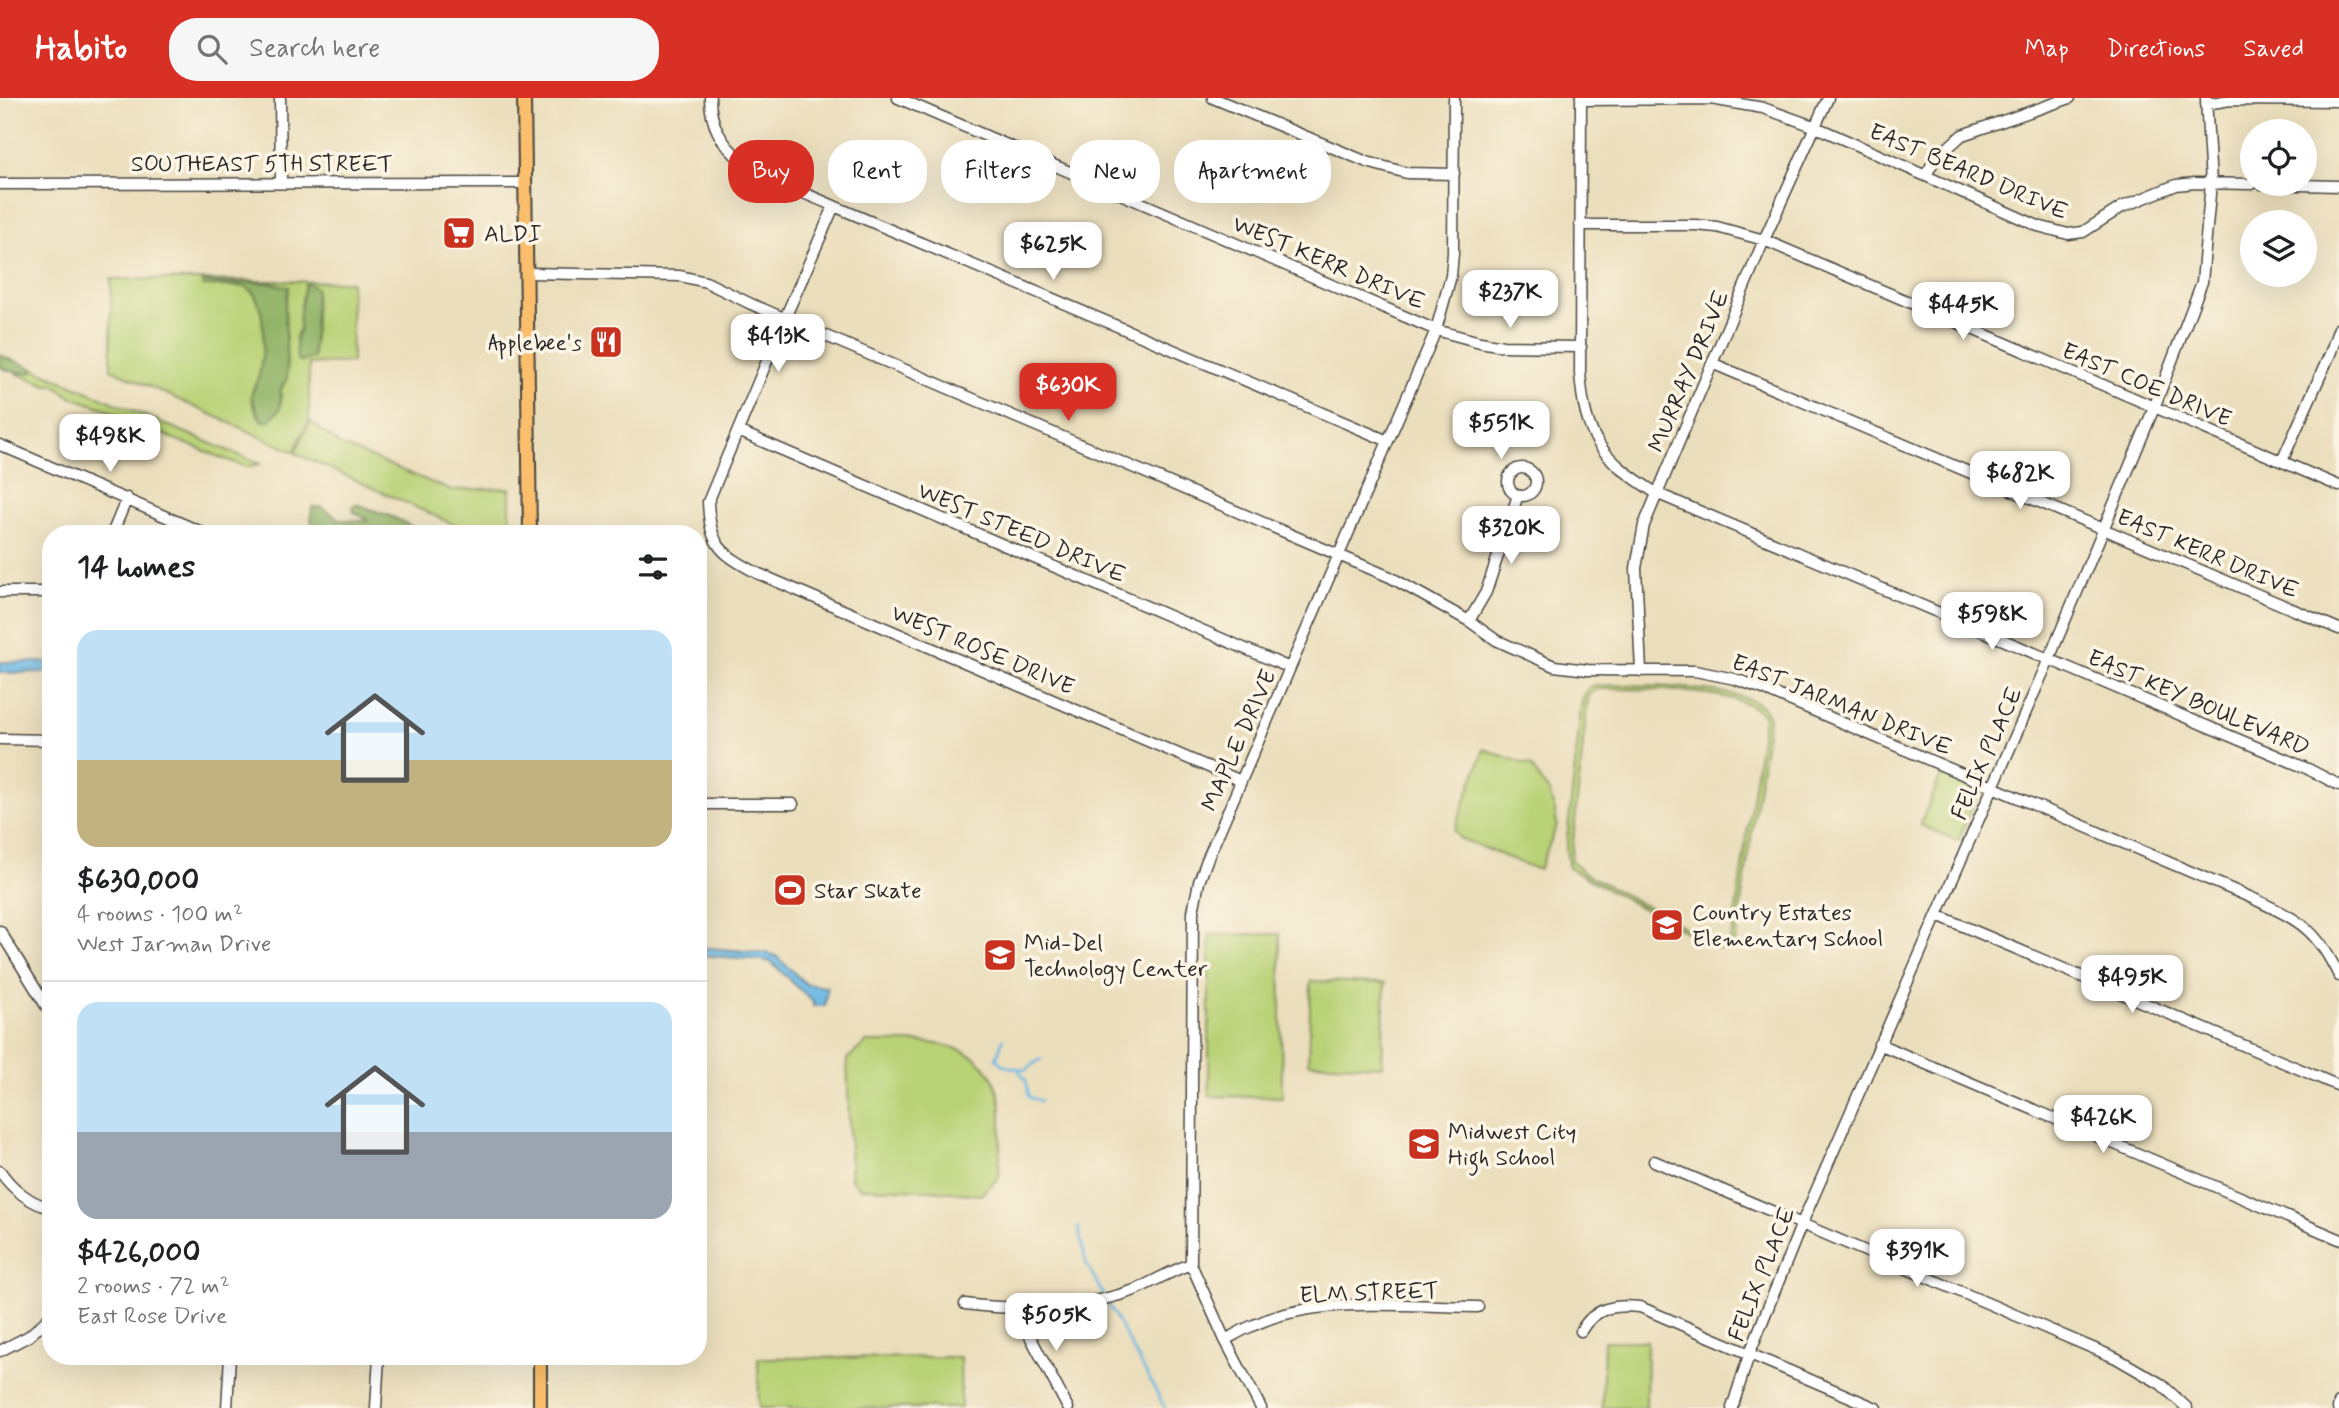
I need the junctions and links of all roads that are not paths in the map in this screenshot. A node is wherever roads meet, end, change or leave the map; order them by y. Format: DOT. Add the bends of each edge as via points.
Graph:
graph roads {
  1 [pos="280,98"];
  2 [pos="524,98"];
  3 [pos="710,98"];
  4 [pos="898,98"];
  5 [pos="1213,98"];
  6 [pos="1454,98"];
  7 [pos="1828,98"];
  8 [pos="2070,98"];
  9 [pos="1581,99"];
  10 [pos="2206,101"];
  11 [pos="2339,101"];
  12 [pos="1816,128"];
  13 [pos="1454,174"];
  14 [pos="1926,175"];
  15 [pos="281,182"];
  16 [pos="525,183"];
  17 [pos="2211,183"];
  18 [pos="0,184"];
  19 [pos="2240,184"];
  20 [pos="2317,185"];
  21 [pos="2339,186"];
  22 [pos="834,206"];
  23 [pos="1580,225"];
  24 [pos="1765,240"];
  25 [pos="528,273"];
  26 [pos="785,318"];
  27 [pos="2339,328"];
  28 [pos="1436,330"];
  29 [pos="1581,347"];
  30 [pos="1714,364"];
  31 [pos="2154,408"];
  32 [pos="738,431"];
  33 [pos="1388,441"];
  34 [pos="0,445"];
  35 [pos="2282,461"];
  36 [pos="2339,486"];
  37 [pos="1656,493"];
  38 [pos="1518,495"];
  39 [pos="127,498"];
  40 [pos="115,525"];
  41 [pos="186,525"];
  42 [pos="530,525"];
  43 [pos="2103,530"];
  44 [pos="1340,555"];
  45 [pos="0,592"];
  46 [pos="42,592"];
  47 [pos="1469,621"];
  48 [pos="2339,629"];
  49 [pos="2049,659"];
  50 [pos="1290,668"];
  51 [pos="1641,671"];
  52 [pos="0,739"];
  53 [pos="42,740"];
  54 [pos="1241,781"];
  55 [pos="2339,785"];
  56 [pos="1991,787"];
  57 [pos="707,804"];
  58 [pos="793,804"];
  59 [pos="1937,915"];
  60 [pos="0,931"];
  61 [pos="2339,976"];
  62 [pos="42,999"];
  63 [pos="1879,1044"];
  64 [pos="2339,1073"];
  65 [pos="2337,1085"];
  66 [pos="1654,1161"];
  67 [pos="0,1171"];
  68 [pos="42,1206"];
  69 [pos="1802,1223"];
  70 [pos="2339,1239"];
  71 [pos="1191,1264"];
  72 [pos="965,1304"];
  73 [pos="1478,1307"];
  74 [pos="1019,1309"];
  75 [pos="42,1324"];
  76 [pos="1581,1331"];
  77 [pos="1225,1340"];
  78 [pos="0,1351"];
  79 [pos="1749,1355"];
  80 [pos="229,1365"];
  81 [pos="378,1365"];
  82 [pos="540,1365"];
  83 [pos="227,1408"];
  84 [pos="376,1408"];
  85 [pos="540,1408"];
  86 [pos="1068,1408"];
  87 [pos="1261,1408"];
  88 [pos="1732,1408"];
  89 [pos="1876,1408"];
  90 [pos="2187,1408"];
  1 -- 15 [label="street"];
  2 -- 16 [label="main road"];
  3 -- 22 [label="street" via="719,137 733,156"];
  4 -- 28 [label="street, WEST KERR DRIVE"];
  5 -- 13 [label="street" via="1367,162 1407,173"];
  6 -- 13 [label="street, MAPLE DRIVE"];
  7 -- 12 [label="street, MURRAY DRIVE"];
  8 -- 14 [label="street" via="1962,135 1935,159"];
  9 -- 12 [label="street, EAST BEARD DRIVE" via="1711,99 1763,108"];
  9 -- 23 [label="street, EAST KEY BOULEVARD"];
  10 -- 11 [label="street"];
  10 -- 17 [label="street, FELIX PLACE"];
  12 -- 14 [label="street, EAST BEARD DRIVE"];
  12 -- 24 [label="street, MURRAY DRIVE"];
  13 -- 28 [label="street, MAPLE DRIVE" via="1451,276"];
  14 -- 17 [label="street, EAST BEARD DRIVE" via="2038,226 2068,234 2082,232 2159,190"];
  15 -- 16 [label="street, SOUTHEAST 5TH STREET"];
  15 -- 18 [label="street, SOUTHEAST 5TH STREET"];
  16 -- 25 [label="main road"];
  17 -- 19 [label="street, EAST BEARD DRIVE"];
  17 -- 31 [label="street, FELIX PLACE" via="2202,282"];
  20 -- 21 [label="street"];
  22 -- 26 [label="street"];
  22 -- 33 [label="street"];
  23 -- 24 [label="street, EAST COE DRIVE" via="1695,225"];
  23 -- 29 [label="street, EAST KEY BOULEVARD"];
  24 -- 30 [label="street, MURRAY DRIVE"];
  24 -- 31 [label="street, EAST COE DRIVE"];
  25 -- 26 [label="street, EAST JARMAN DRIVE" via="680,276 706,282"];
  25 -- 42 [label="main road"];
  26 -- 32 [label="street"];
  26 -- 44 [label="street, EAST JARMAN DRIVE"];
  27 -- 35 [label="street"];
  28 -- 29 [label="street" via="1503,346"];
  28 -- 33 [label="street, MAPLE DRIVE"];
  29 -- 37 [label="street, EAST KEY BOULEVARD" via="1582,403 1600,448"];
  30 -- 37 [label="street, MURRAY DRIVE"];
  30 -- 43 [label="street, EAST KERR DRIVE"];
  31 -- 35 [label="street, EAST COE DRIVE"];
  31 -- 43 [label="street, FELIX PLACE"];
  32 -- 50 [label="street, WEST STEED DRIVE"];
  32 -- 54 [label="street, WEST ROSE DRIVE" via="708,502 709,526 716,544 730,559"];
  33 -- 44 [label="street, MAPLE DRIVE"];
  34 -- 39 [label="street"];
  35 -- 36 [label="street, EAST COE DRIVE"];
  37 -- 49 [label="street, EAST KEY BOULEVARD"];
  37 -- 51 [label="street, MURRAY DRIVE" via="1636,568"];
  38 -- 47 [label="street" via="1486,592"];
  39 -- 40 [label="street"];
  39 -- 41 [label="street"];
  43 -- 48 [label="street, EAST KERR DRIVE"];
  43 -- 49 [label="street, FELIX PLACE"];
  44 -- 47 [label="street, EAST JARMAN DRIVE"];
  44 -- 50 [label="street, MAPLE DRIVE"];
  45 -- 46 [label="street"];
  47 -- 51 [label="street, EAST JARMAN DRIVE" via="1496,640 1554,666"];
  49 -- 55 [label="street, EAST KEY BOULEVARD"];
  49 -- 56 [label="street, FELIX PLACE"];
  50 -- 54 [label="street, MAPLE DRIVE"];
  51 -- 56 [label="street, EAST JARMAN DRIVE" via="1695,671 1735,679"];
  52 -- 53 [label="street"];
  54 -- 71 [label="street, MAPLE DRIVE" via="1199,882 1193,912"];
  56 -- 59 [label="street, FELIX PLACE"];
  56 -- 61 [label="street, EAST JARMAN DRIVE" via="2296,919 2315,936"];
  57 -- 58 [label="street"];
  59 -- 63 [label="street, FELIX PLACE"];
  59 -- 65 [label="street"];
  60 -- 62 [label="street"];
  63 -- 69 [label="street, FELIX PLACE"];
  63 -- 70 [label="street"];
  64 -- 65 [label="street"];
  66 -- 69 [label="street"];
  67 -- 68 [label="street" via="13,1188"];
  69 -- 79 [label="street, FELIX PLACE"];
  69 -- 90 [label="street" via="2116,1358 2161,1384"];
  71 -- 74 [label="street" via="1116,1296"];
  71 -- 77 [label="street, MAPLE DRIVE"];
  72 -- 74 [label="street"];
  73 -- 77 [label="street, ELM STREET" via="1315,1309 1255,1324"];
  74 -- 86 [label="street"];
  75 -- 78 [label="street"];
  76 -- 79 [label="street" via="1600,1310 1626,1305 1654,1312"];
  77 -- 87 [label="street, MAPLE DRIVE"];
  79 -- 88 [label="street, FELIX PLACE"];
  79 -- 89 [label="street"];
  80 -- 83 [label="street"];
  81 -- 84 [label="street"];
  82 -- 85 [label="main road"];
}
